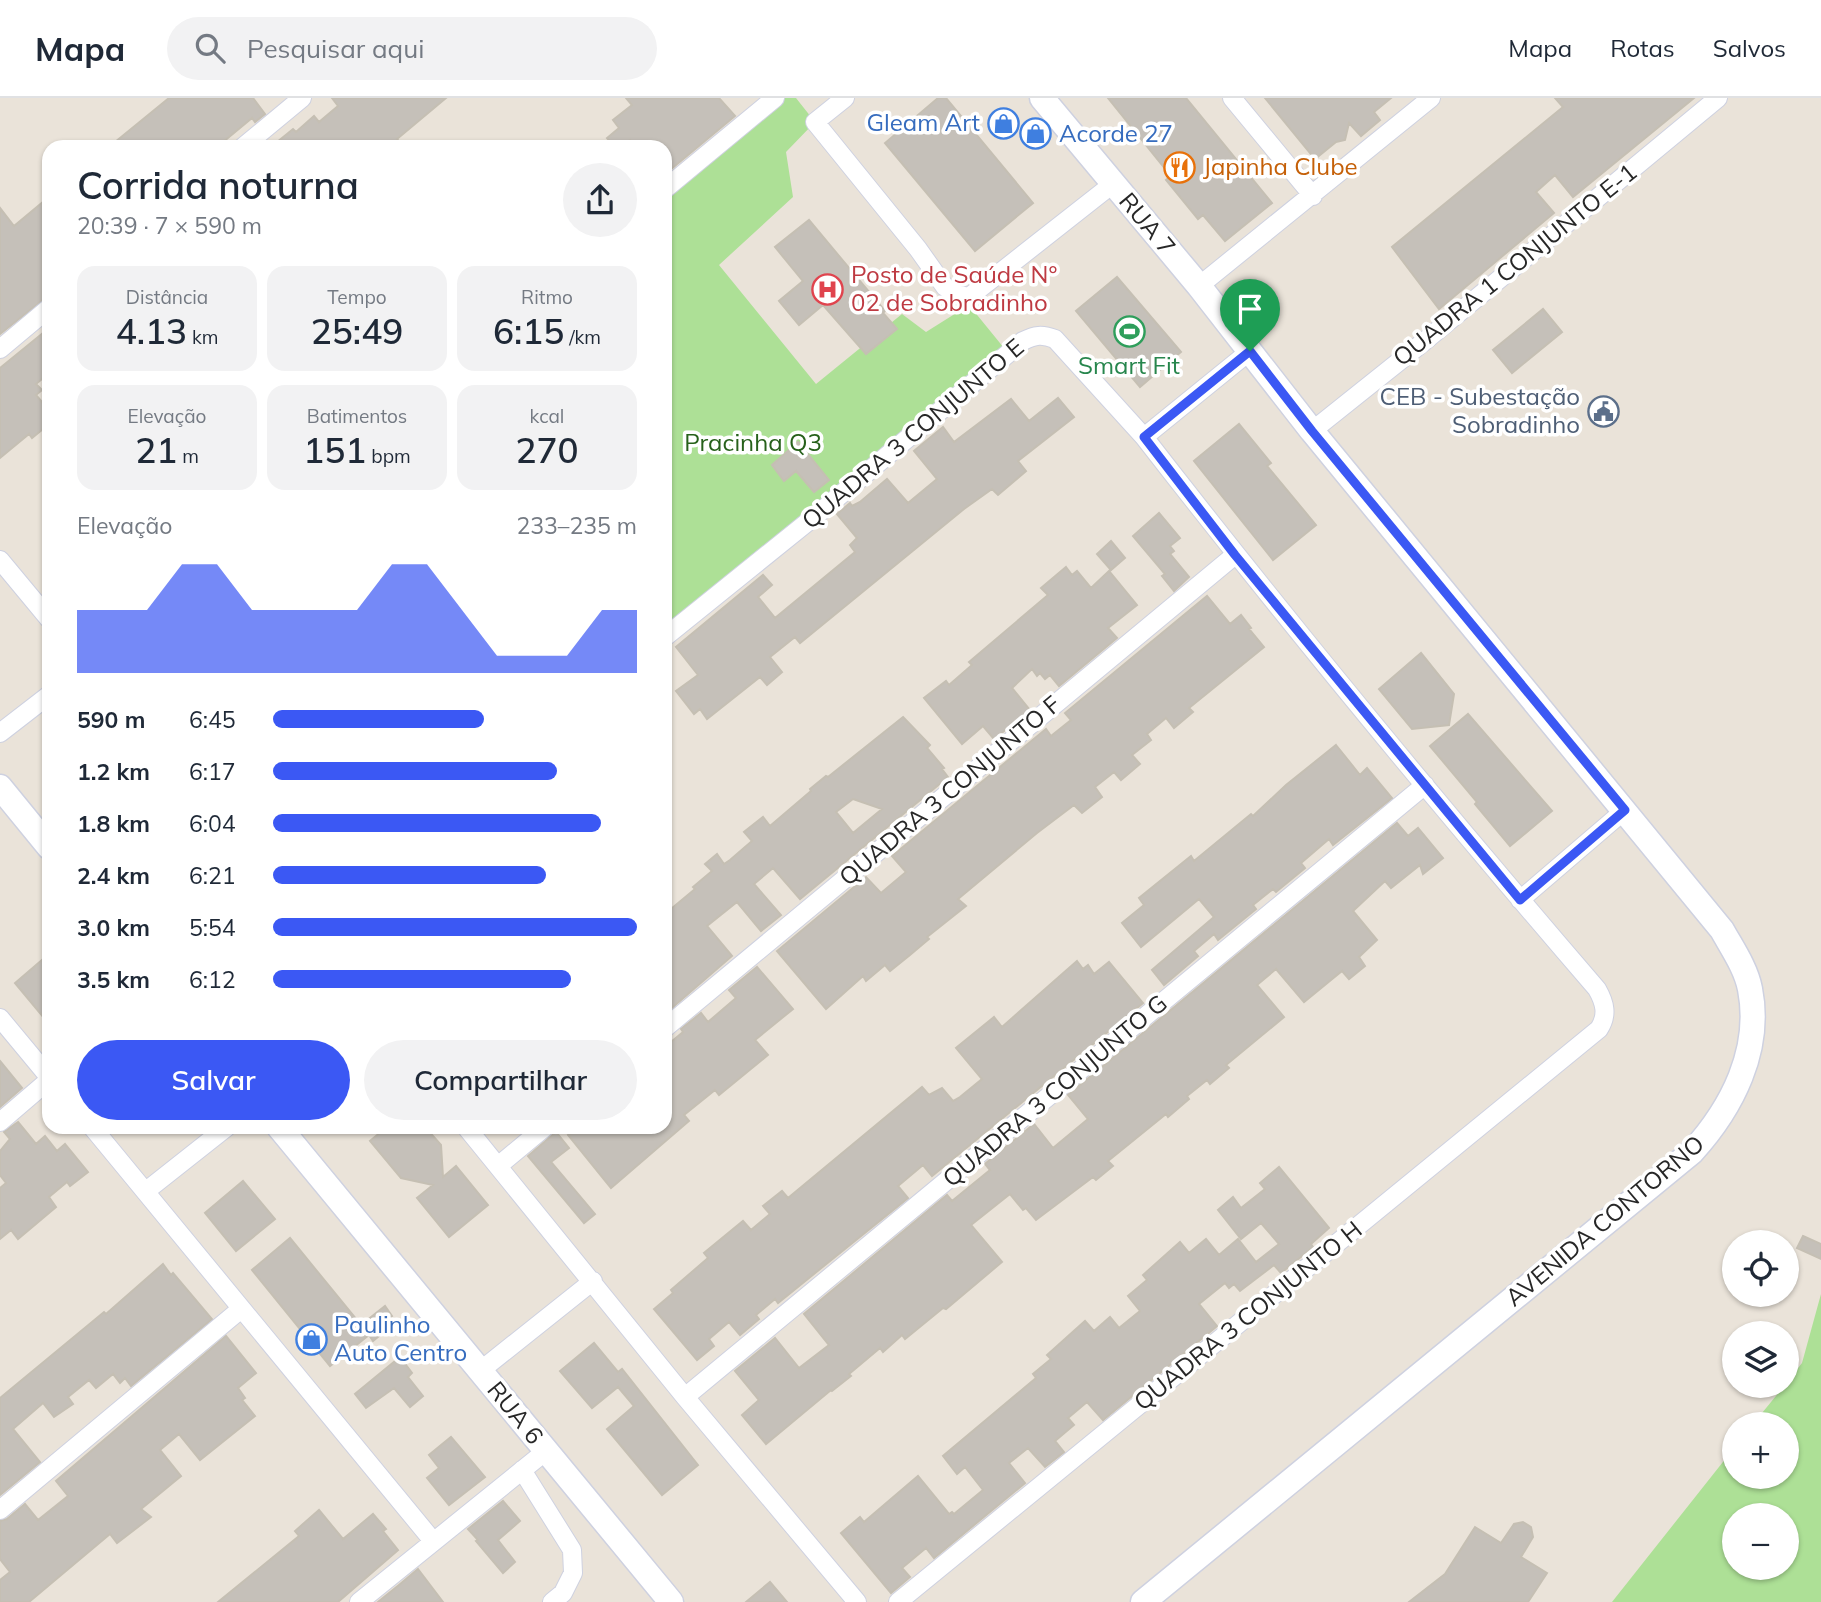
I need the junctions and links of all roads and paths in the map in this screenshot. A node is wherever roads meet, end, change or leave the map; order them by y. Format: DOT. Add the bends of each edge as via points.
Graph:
graph roads {
  1 [pos="302,98"];
  2 [pos="775,98"];
  3 [pos="845,98"];
  4 [pos="1042,98"];
  5 [pos="1431,98"];
  6 [pos="1718,98"];
  7 [pos="1238,100"];
  8 [pos="251,140"];
  9 [pos="672,183"];
  10 [pos="1114,183"];
  11 [pos="1313,196"];
  12 [pos="1199,286"];
  13 [pos="42,314"];
  14 [pos="0,349"];
  15 [pos="1250,351"];
  16 [pos="1312,431"];
  17 [pos="1144,437"];
  18 [pos="1235,555"];
  19 [pos="0,561"];
  20 [pos="42,611"];
  21 [pos="672,631"];
  22 [pos="42,700"];
  23 [pos="0,733"];
  24 [pos="1425,785"];
  25 [pos="0,788"];
  26 [pos="1625,810"];
  27 [pos="42,839"];
  28 [pos="1520,900"];
  29 [pos="0,1018"];
  30 [pos="672,1022"];
  31 [pos="42,1070"];
  32 [pos="42,1085"];
  33 [pos="0,1122"];
  34 [pos="98,1134"];
  35 [pos="218,1134"];
  36 [pos="285,1134"];
  37 [pos="472,1134"];
  38 [pos="537,1134"];
  39 [pos="498,1166"];
  40 [pos="146,1191"];
  41 [pos="593,1282"];
  42 [pos="241,1309"];
  43 [pos="481,1371"];
  44 [pos="685,1397"];
  45 [pos="546,1451"];
  46 [pos="522,1471"];
  47 [pos="0,1510"];
  48 [pos="433,1541"];
  49 [pos="359,1602"];
  50 [pos="552,1602"];
  51 [pos="671,1602"];
  52 [pos="857,1602"];
  53 [pos="898,1602"];
  54 [pos="1143,1602"];
  1 -- 8 [label="street"];
  2 -- 9 [label="street"];
  3 -- 10 [label="street" via="815,122 945,287 963,297 969,297"];
  4 -- 10 [label="main road, RUA 7"];
  5 -- 11 [label="street"];
  6 -- 16 [label="street, QUADRA 1 CONJUNTO E-1"];
  7 -- 11 [label="street"];
  10 -- 12 [label="main road, RUA 7"];
  11 -- 12 [label="street"];
  12 -- 15 [label="main road, RUA 7"];
  13 -- 14 [label="street"];
  15 -- 16 [label="main road, AVENIDA CONTORNO"];
  15 -- 17 [label="street"];
  16 -- 26 [label="main road, AVENIDA CONTORNO"];
  17 -- 18 [label="street"];
  17 -- 21 [label="street, QUADRA 3 CONJUNTO E" via="1055,339 1034,335"];
  18 -- 24 [label="street"];
  18 -- 30 [label="street, QUADRA 3 CONJUNTO F"];
  19 -- 20 [label="street"];
  22 -- 23 [label="street"];
  24 -- 28 [label="street"];
  24 -- 44 [label="street, QUADRA 3 CONJUNTO G"];
  25 -- 27 [label="main road"];
  26 -- 28 [label="street"];
  26 -- 54 [label="main road, AVENIDA CONTORNO" via="1722,930 1750,988 1752,1032 1736,1090 1723,1113 1692,1152"];
  28 -- 53 [label="street, QUADRA 3 CONJUNTO H" via="1597,989 1605,1007 1599,1029"];
  29 -- 31 [label="street"];
  32 -- 33 [label="street"];
  34 -- 40 [label="street"];
  35 -- 40 [label="street"];
  36 -- 43 [label="main road, RUA 6"];
  37 -- 39 [label="street"];
  38 -- 39 [label="street"];
  39 -- 41 [label="street"];
  40 -- 42 [label="street"];
  41 -- 43 [label="street"];
  41 -- 44 [label="street"];
  42 -- 47 [label="street"];
  42 -- 48 [label="street"];
  43 -- 45 [label="main road, RUA 6"];
  44 -- 52 [label="street"];
  45 -- 46 [label="street"];
  45 -- 51 [label="main road, RUA 6"];
  46 -- 48 [label="street"];
  46 -- 50 [label="street" via="572,1550 573,1573 563,1593"];
  48 -- 49 [label="street"];
}
